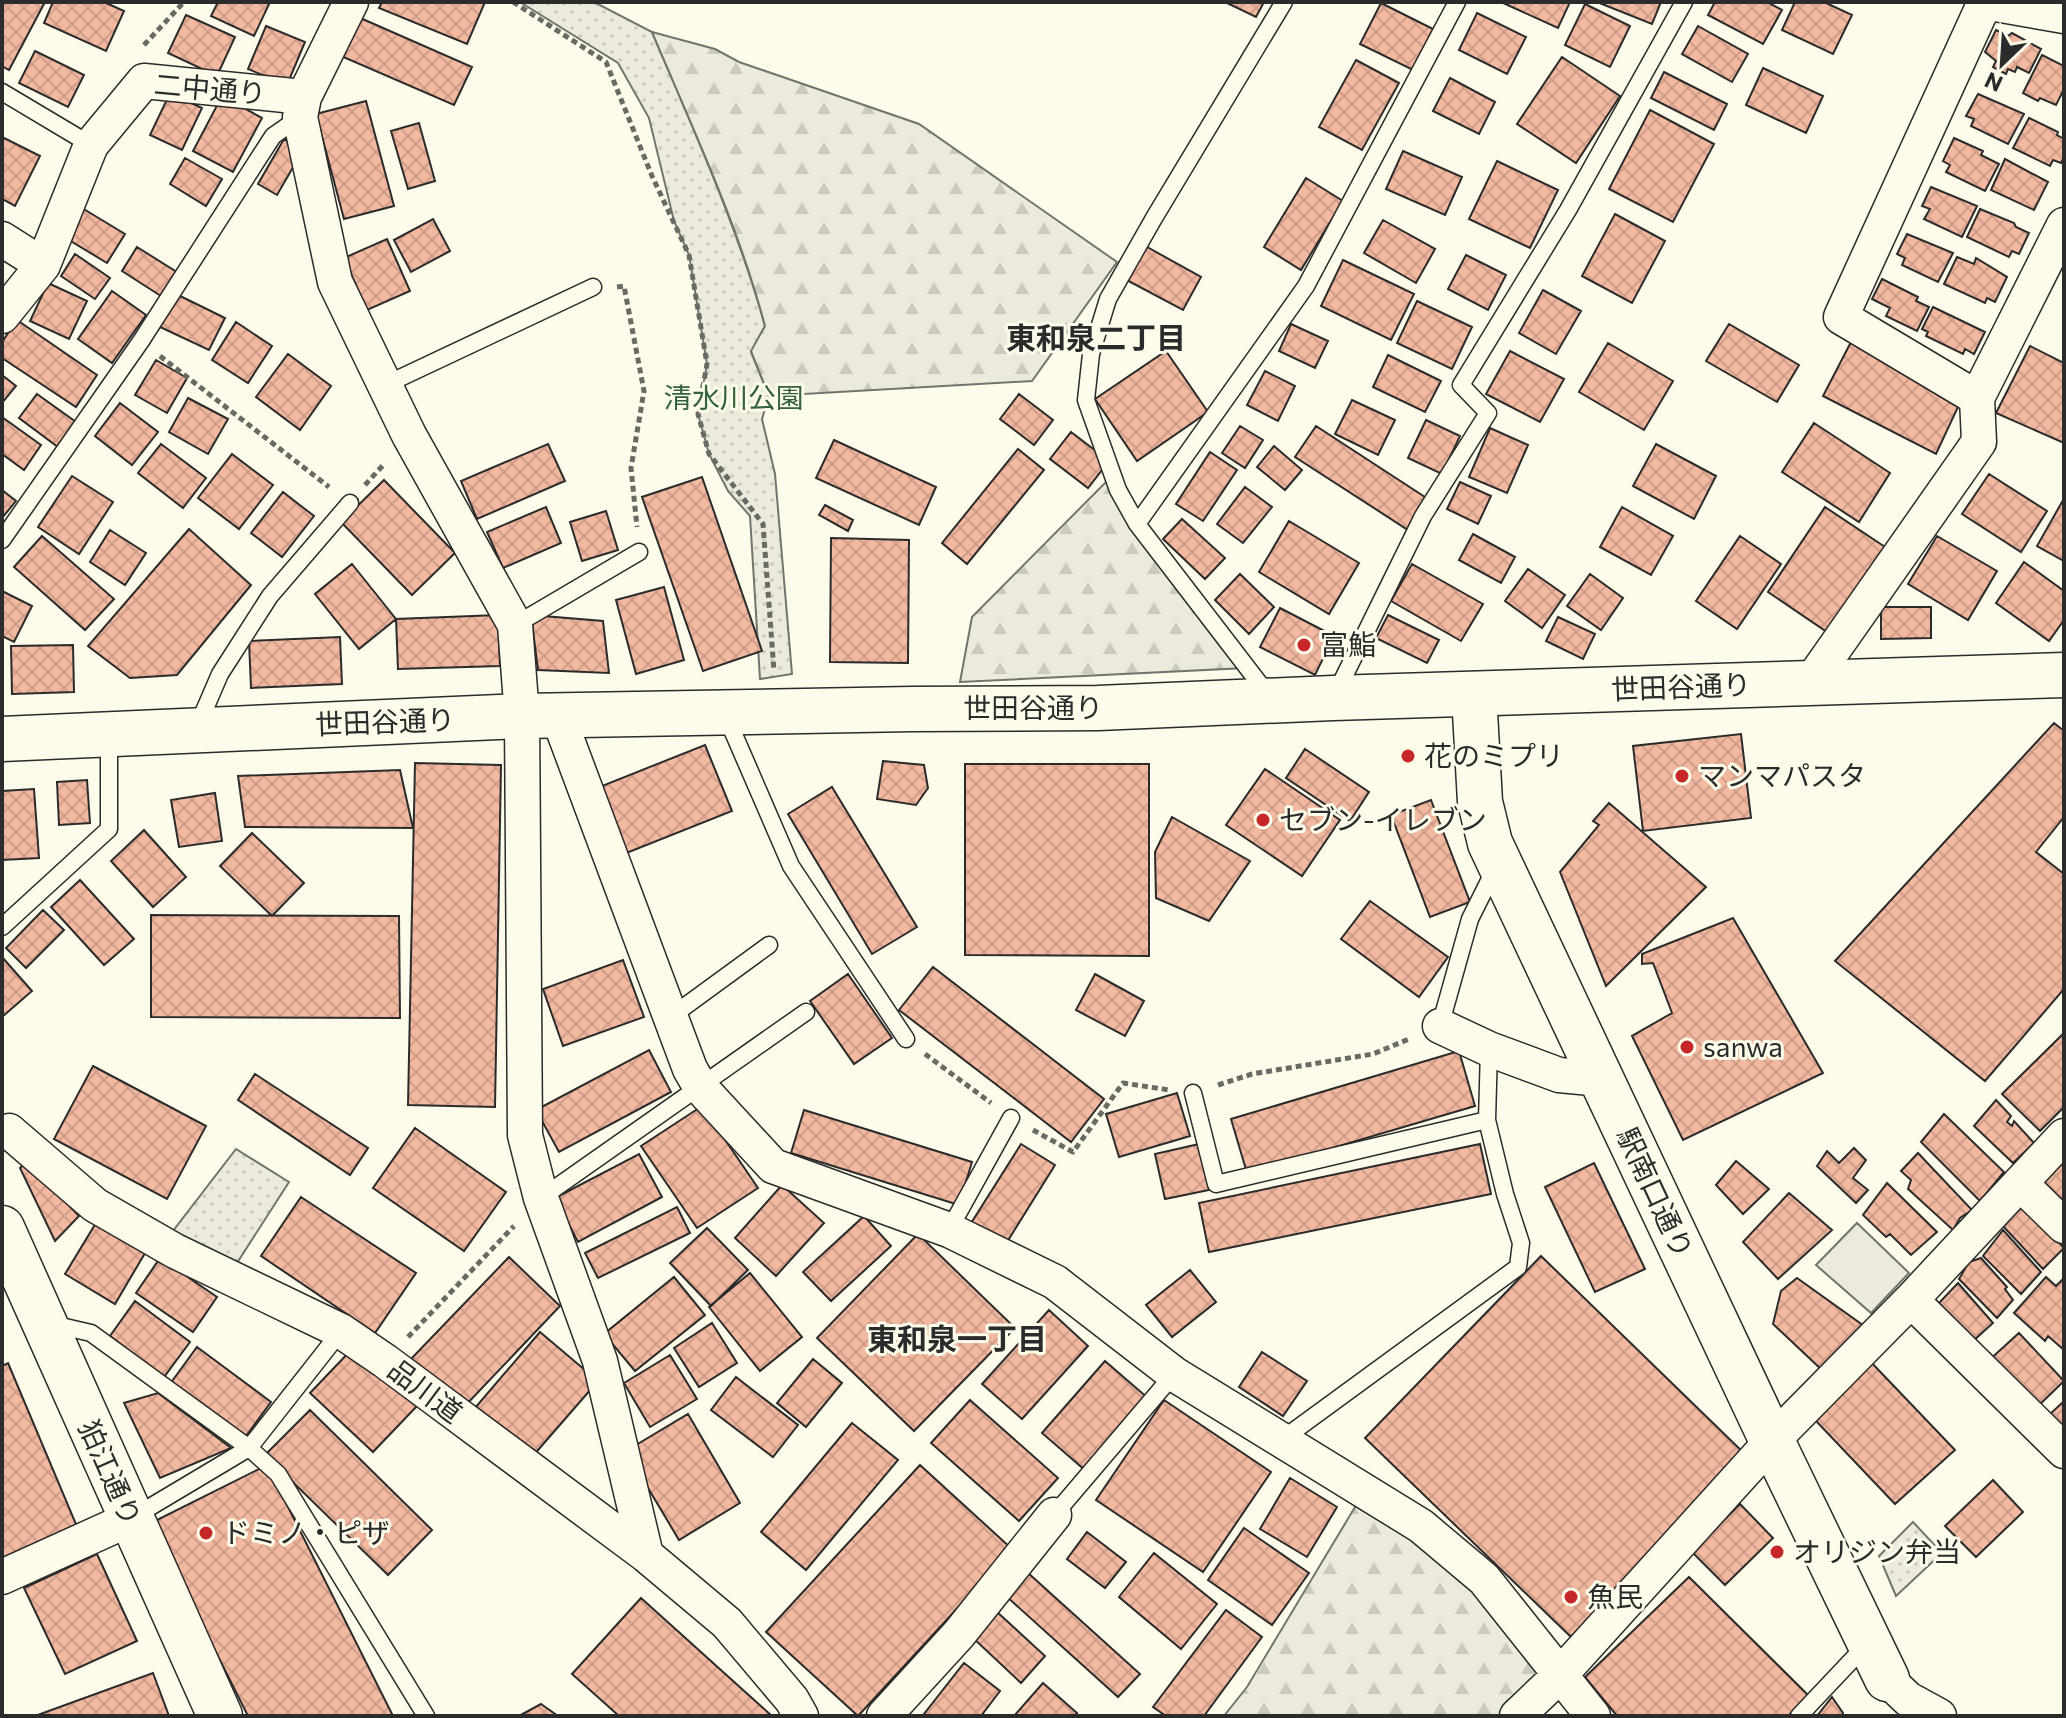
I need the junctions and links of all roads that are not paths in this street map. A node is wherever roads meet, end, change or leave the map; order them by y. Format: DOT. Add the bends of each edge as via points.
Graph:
graph roads {
  1 [pos="351,2"];
  2 [pos="1284,2"];
  3 [pos="1457,2"];
  4 [pos="1684,2"];
  5 [pos="1984,2"];
  6 [pos="2064,16"];
  7 [pos="2,92"];
  8 [pos="302,107"];
  9 [pos="91,145"];
  10 [pos="2064,225"];
  11 [pos="2,239"];
  12 [pos="43,265"];
  13 [pos="593,287"];
  14 [pos="2,316"];
  15 [pos="385,385"];
  16 [pos="1977,398"];
  17 [pos="350,503"];
  18 [pos="1137,524"];
  19 [pos="2,540"];
  20 [pos="639,552"];
  21 [pos="515,625"];
  22 [pos="2064,675"];
  23 [pos="1810,683"];
  24 [pos="1474,694"];
  25 [pos="1333,698"];
  26 [pos="1273,700"];
  27 [pos="724,712"];
  28 [pos="540,716"];
  29 [pos="196,730"];
  30 [pos="109,735"];
  31 [pos="2,739"];
  32 [pos="1499,862"];
  33 [pos="2,927"];
  34 [pos="769,945"];
  35 [pos="806,1012"];
  36 [pos="669,1018"];
  37 [pos="1440,1026"];
  38 [pos="906,1039"];
  39 [pos="1489,1049"];
  40 [pos="1602,1079"];
  41 [pos="701,1088"];
  42 [pos="1193,1093"];
  43 [pos="1011,1118"];
  44 [pos="1487,1120"];
  45 [pos="2,1133"];
  46 [pos="2064,1136"];
  47 [pos="2020,1183"];
  48 [pos="541,1198"];
  49 [pos="2064,1226"];
  50 [pos="2,1228"];
  51 [pos="949,1230"];
  52 [pos="1911,1300"];
  53 [pos="44,1322"];
  54 [pos="341,1331"];
  55 [pos="1174,1374"];
  56 [pos="1280,1441"];
  57 [pos="1772,1441"];
  58 [pos="249,1448"];
  59 [pos="2064,1451"];
  60 [pos="1054,1515"];
  61 [pos="130,1519"];
  62 [pos="646,1555"];
  63 [pos="2,1577"];
  64 [pos="1559,1676"];
  65 [pos="1881,1679"];
  66 [pos="893,1713"];
  67 [pos="220,1716"];
  68 [pos="426,1716"];
  69 [pos="801,1716"];
  70 [pos="1517,1716"];
  71 [pos="1593,1716"];
  72 [pos="1799,1716"];
  73 [pos="1939,1716"];
  1 -- 8 [label="street, 二中通り"];
  2 -- 18 [label="lane" via="1108,299 1091,354 1086,400 1118,490"];
  3 -- 18 [label="lane" via="1306,286"];
  4 -- 25 [label="lane" via="1568,210 1461,385 1488,413 1423,516"];
  5 -- 6 [label="street"];
  5 -- 16 [label="street" via="1841,317"];
  7 -- 9 [label="lane"];
  8 -- 9 [label="street, 二中通り" via="144,81"];
  8 -- 15 [label="street" via="335,282"];
  8 -- 19 [label="lane" via="273,136 141,341"];
  9 -- 12 [label="street, 二中通り"];
  10 -- 16 [label="street"];
  11 -- 12 [label="street"];
  12 -- 14 [label="street, 二中通り"];
  13 -- 15 [label="lane"];
  15 -- 21 [label="street"];
  16 -- 23 [label="street" via="1979,442"];
  17 -- 29 [label="lane" via="270,596 220,674"];
  18 -- 26 [label="lane"];
  20 -- 21 [label="lane"];
  21 -- 28 [label="street"];
  22 -- 23 [label="main road, 世田谷通り"];
  23 -- 24 [label="main road, 世田谷通り"];
  24 -- 25 [label="main road, 世田谷通り"];
  24 -- 32 [label="main road, 駅南口通り" via="1480,802"];
  25 -- 26 [label="main road, 世田谷通り"];
  26 -- 27 [label="main road, 世田谷通り" via="1098,708"];
  27 -- 28 [label="main road, 世田谷通り"];
  27 -- 38 [label="lane" via="791,866"];
  28 -- 29 [label="main road, 世田谷通り"];
  28 -- 36 [label="street"];
  28 -- 48 [label="street" via="525,1135"];
  29 -- 30 [label="main road, 世田谷通り"];
  30 -- 31 [label="main road, 世田谷通り"];
  30 -- 33 [label="lane" via="109,829"];
  32 -- 37 [label="lane" via="1470,919"];
  32 -- 40 [label="main road, 駅南口通り"];
  34 -- 36 [label="lane"];
  35 -- 41 [label="lane"];
  36 -- 41 [label="street"];
  37 -- 39 [label="street"];
  39 -- 40 [label="street" via="1559,1075"];
  39 -- 44 [label="lane"];
  40 -- 57 [label="main road, 駅南口通り"];
  41 -- 48 [label="lane"];
  41 -- 51 [label="street" via="773,1166"];
  42 -- 44 [label="lane" via="1216,1184"];
  43 -- 51 [label="lane"];
  44 -- 56 [label="lane" via="1521,1243 1518,1267"];
  45 -- 54 [label="street, 品川道" via="9,1131 95,1205 175,1251"];
  46 -- 47 [label="street"];
  47 -- 49 [label="street"];
  47 -- 52 [label="street"];
  48 -- 62 [label="street" via="600,1361"];
  50 -- 53 [label="main road, 狛江通り"];
  51 -- 55 [label="street" via="1055,1282"];
  52 -- 57 [label="street"];
  52 -- 59 [label="street"];
  53 -- 58 [label="lane" via="91,1333"];
  53 -- 61 [label="main road, 狛江通り"];
  54 -- 58 [label="lane"];
  54 -- 62 [label="street, 品川道"];
  55 -- 56 [label="street"];
  55 -- 60 [label="lane"];
  56 -- 64 [label="street" via="1421,1526 1453,1552 1484,1579"];
  57 -- 64 [label="street"];
  57 -- 65 [label="main road, 駅南口通り"];
  58 -- 61 [label="lane"];
  58 -- 68 [label="lane" via="278,1474"];
  60 -- 66 [label="street"];
  61 -- 63 [label="street"];
  61 -- 67 [label="main road, 狛江通り"];
  62 -- 69 [label="street, 品川道" via="727,1623"];
  64 -- 70 [label="street"];
  64 -- 71 [label="street"];
  65 -- 72 [label="lane"];
  65 -- 73 [label="street"];
}
